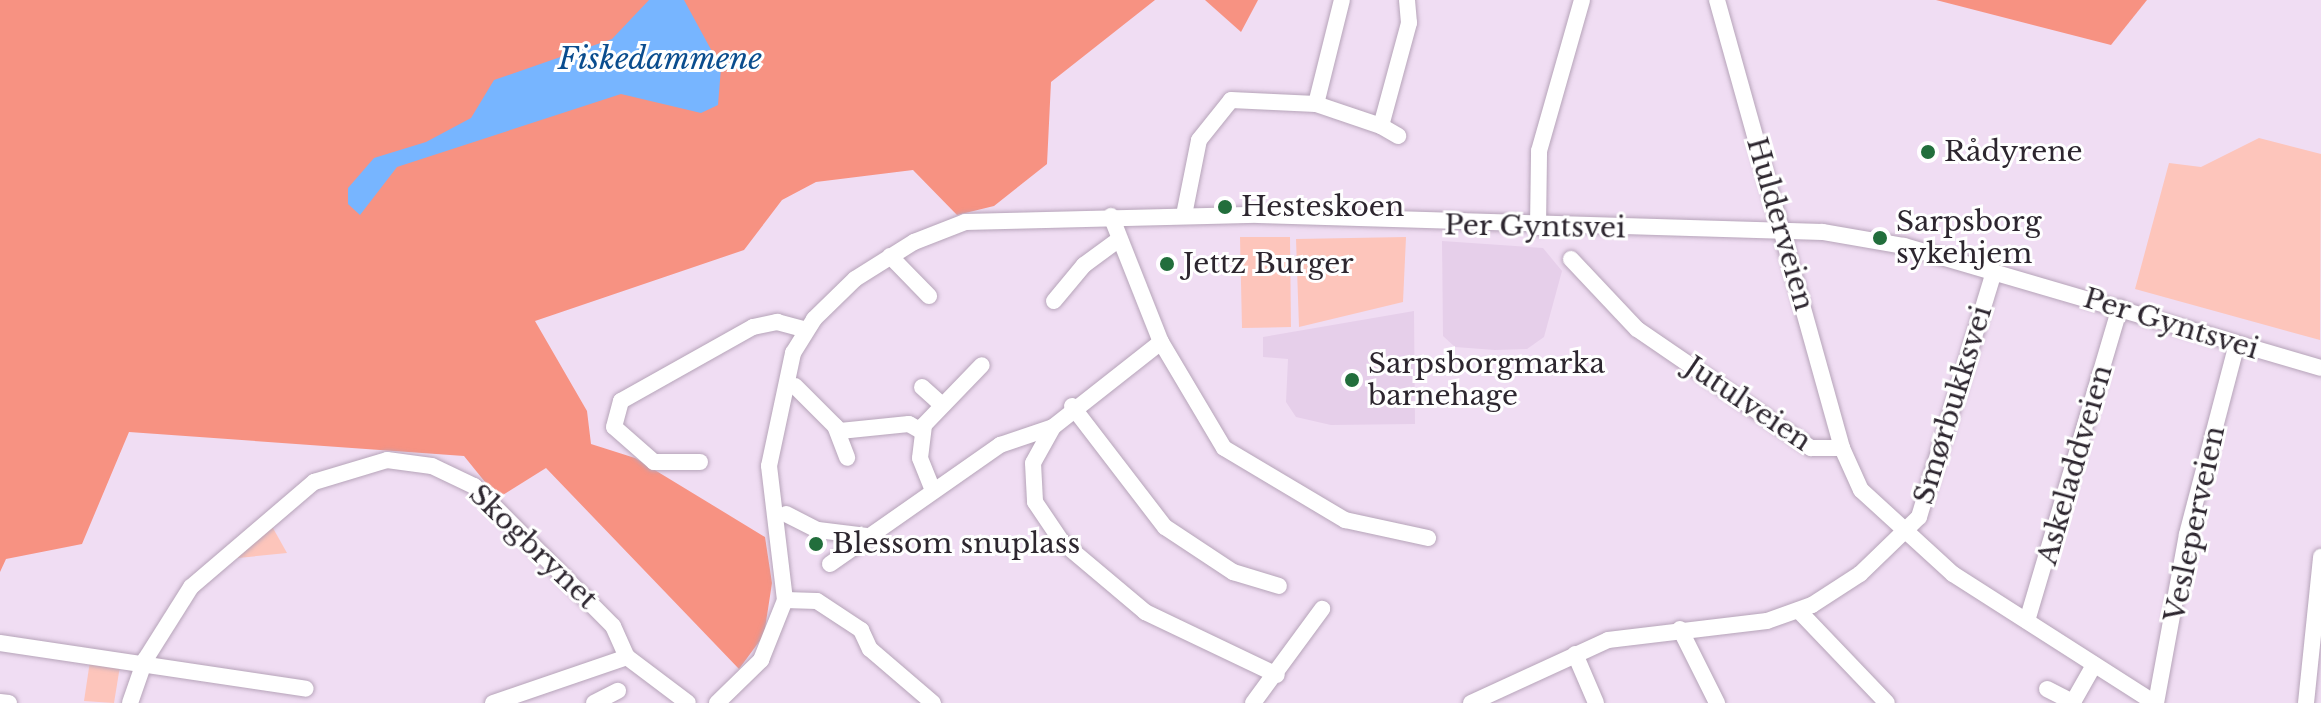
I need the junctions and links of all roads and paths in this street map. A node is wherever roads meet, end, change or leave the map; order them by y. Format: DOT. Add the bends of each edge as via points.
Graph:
graph roads {
  1 [pos="1342,0"];
  2 [pos="1407,0"];
  3 [pos="1582,0"];
  4 [pos="1717,0"];
  5 [pos="1316,104"];
  6 [pos="1381,126"];
  7 [pos="1398,136"];
  8 [pos="1184,215"];
  9 [pos="1111,216"];
  10 [pos="1538,227"];
  11 [pos="1783,230"];
  12 [pos="1118,240"];
  13 [pos="890,256"];
  14 [pos="1571,259"];
  15 [pos="1994,271"];
  16 [pos="929,296"];
  17 [pos="1054,301"];
  18 [pos="2120,308"];
  19 [pos="806,330"];
  20 [pos="1161,342"];
  21 [pos="2237,344"];
  22 [pos="982,365"];
  23 [pos="2321,368"];
  24 [pos="795,386"];
  25 [pos="922,387"];
  26 [pos="941,404"];
  27 [pos="1072,406"];
  28 [pos="835,426"];
  29 [pos="1053,427"];
  30 [pos="923,432"];
  31 [pos="1842,448"];
  32 [pos="847,458"];
  33 [pos="700,462"];
  34 [pos="932,488"];
  35 [pos="786,514"];
  36 [pos="1901,530"];
  37 [pos="869,536"];
  38 [pos="1428,538"];
  39 [pos="2321,557"];
  40 [pos="830,564"];
  41 [pos="1279,586"];
  42 [pos="785,600"];
  43 [pos="1322,609"];
  44 [pos="1799,611"];
  45 [pos="2027,621"];
  46 [pos="1680,629"];
  47 [pos="0,643"];
  48 [pos="1575,654"];
  49 [pos="627,657"];
  50 [pos="145,660"];
  51 [pos="2094,665"];
  52 [pos="1277,675"];
  53 [pos="306,689"];
  54 [pos="2047,689"];
  55 [pos="618,691"];
  56 [pos="0,702"];
  57 [pos="9,703"];
  58 [pos="130,703"];
  59 [pos="493,703"];
  60 [pos="594,703"];
  61 [pos="688,703"];
  62 [pos="717,703"];
  63 [pos="933,703"];
  64 [pos="1253,703"];
  65 [pos="1471,703"];
  66 [pos="1596,703"];
  67 [pos="1717,703"];
  68 [pos="1887,703"];
  69 [pos="2073,703"];
  70 [pos="2156,703"];
  71 [pos="2306,703"];
  1 -- 5 [label="street"];
  2 -- 6 [label="street" via="1409,23"];
  3 -- 10 [label="street" via="1539,151"];
  4 -- 11 [label="street, Hulderveien"];
  5 -- 6 [label="street"];
  5 -- 8 [label="street" via="1242,97 1222,107 1199,140"];
  6 -- 7 [label="street"];
  8 -- 9 [label="street, Per Gyntsvei"];
  8 -- 10 [label="street, Per Gyntsvei"];
  9 -- 12 [label="street"];
  9 -- 13 [label="street, Per Gyntsvei" via="986,218 938,231"];
  10 -- 11 [label="street, Per Gyntsvei"];
  11 -- 15 [label="street, Per Gyntsvei" via="1851,236"];
  11 -- 31 [label="street, Hulderveien"];
  12 -- 17 [label="street" via="1084,265"];
  12 -- 20 [label="street"];
  13 -- 16 [label="street"];
  13 -- 19 [label="street, Per Gyntsvei" via="830,301"];
  14 -- 31 [label="street, Jutulveien" via="1637,329 1811,448"];
  15 -- 18 [label="street, Per Gyntsvei"];
  15 -- 36 [label="street, Smørbukksvei" via="1919,517"];
  18 -- 21 [label="street, Per Gyntsvei"];
  18 -- 45 [label="street, Askeladdveien"];
  19 -- 33 [label="street" via="791,323 753,327 616,408 617,433 654,462"];
  19 -- 42 [label="street, Per Gyntsvei" via="786,371 771,439"];
  20 -- 27 [label="street"];
  20 -- 38 [label="street" via="1207,427 1242,464 1345,520"];
  21 -- 23 [label="street, Per Gyntsvei"];
  21 -- 70 [label="street, Vesleperveien" via="2191,519"];
  22 -- 26 [label="street"];
  24 -- 28 [label="street"];
  25 -- 26 [label="street"];
  26 -- 30 [label="street"];
  27 -- 29 [label="street"];
  27 -- 41 [label="street" via="1165,527 1233,572"];
  28 -- 30 [label="street" via="848,431 909,424"];
  28 -- 32 [label="street"];
  29 -- 34 [label="street" via="1023,432"];
  29 -- 52 [label="street" via="1033,463 1031,489 1062,542 1159,621"];
  30 -- 34 [label="street" via="920,458"];
  31 -- 36 [label="street, Jutulveien" via="1861,490"];
  34 -- 37 [label="street"];
  35 -- 37 [label="street" via="818,530"];
  36 -- 44 [label="street, Smørbukksvei" via="1849,583"];
  36 -- 45 [label="street, Jutulveien"];
  37 -- 40 [label="street"];
  39 -- 71 [label="street"];
  42 -- 62 [label="street" via="761,660"];
  42 -- 63 [label="street" via="817,601 861,630 870,649"];
  43 -- 52 [label="street"];
  44 -- 46 [label="street, Smørbukksvei" via="1750,624"];
  44 -- 68 [label="street"];
  45 -- 51 [label="street, Jutulveien"];
  46 -- 48 [label="street, Smørbukksvei"];
  46 -- 67 [label="street"];
  47 -- 50 [label="street"];
  48 -- 65 [label="street, Smørbukksvei"];
  48 -- 66 [label="street"];
  49 -- 50 [label="street, Skogbrynet" via="613,626 489,498 415,462 372,461 314,482 181,604"];
  49 -- 59 [label="street"];
  49 -- 61 [label="street, Skogbrynet"];
  50 -- 53 [label="street"];
  50 -- 58 [label="street, Skogbrynet"];
  51 -- 69 [label="street"];
  51 -- 70 [label="street, Jutulveien"];
  52 -- 64 [label="street"];
  54 -- 69 [label="street"];
  55 -- 60 [label="street"];
  56 -- 57 [label="street"];
}
